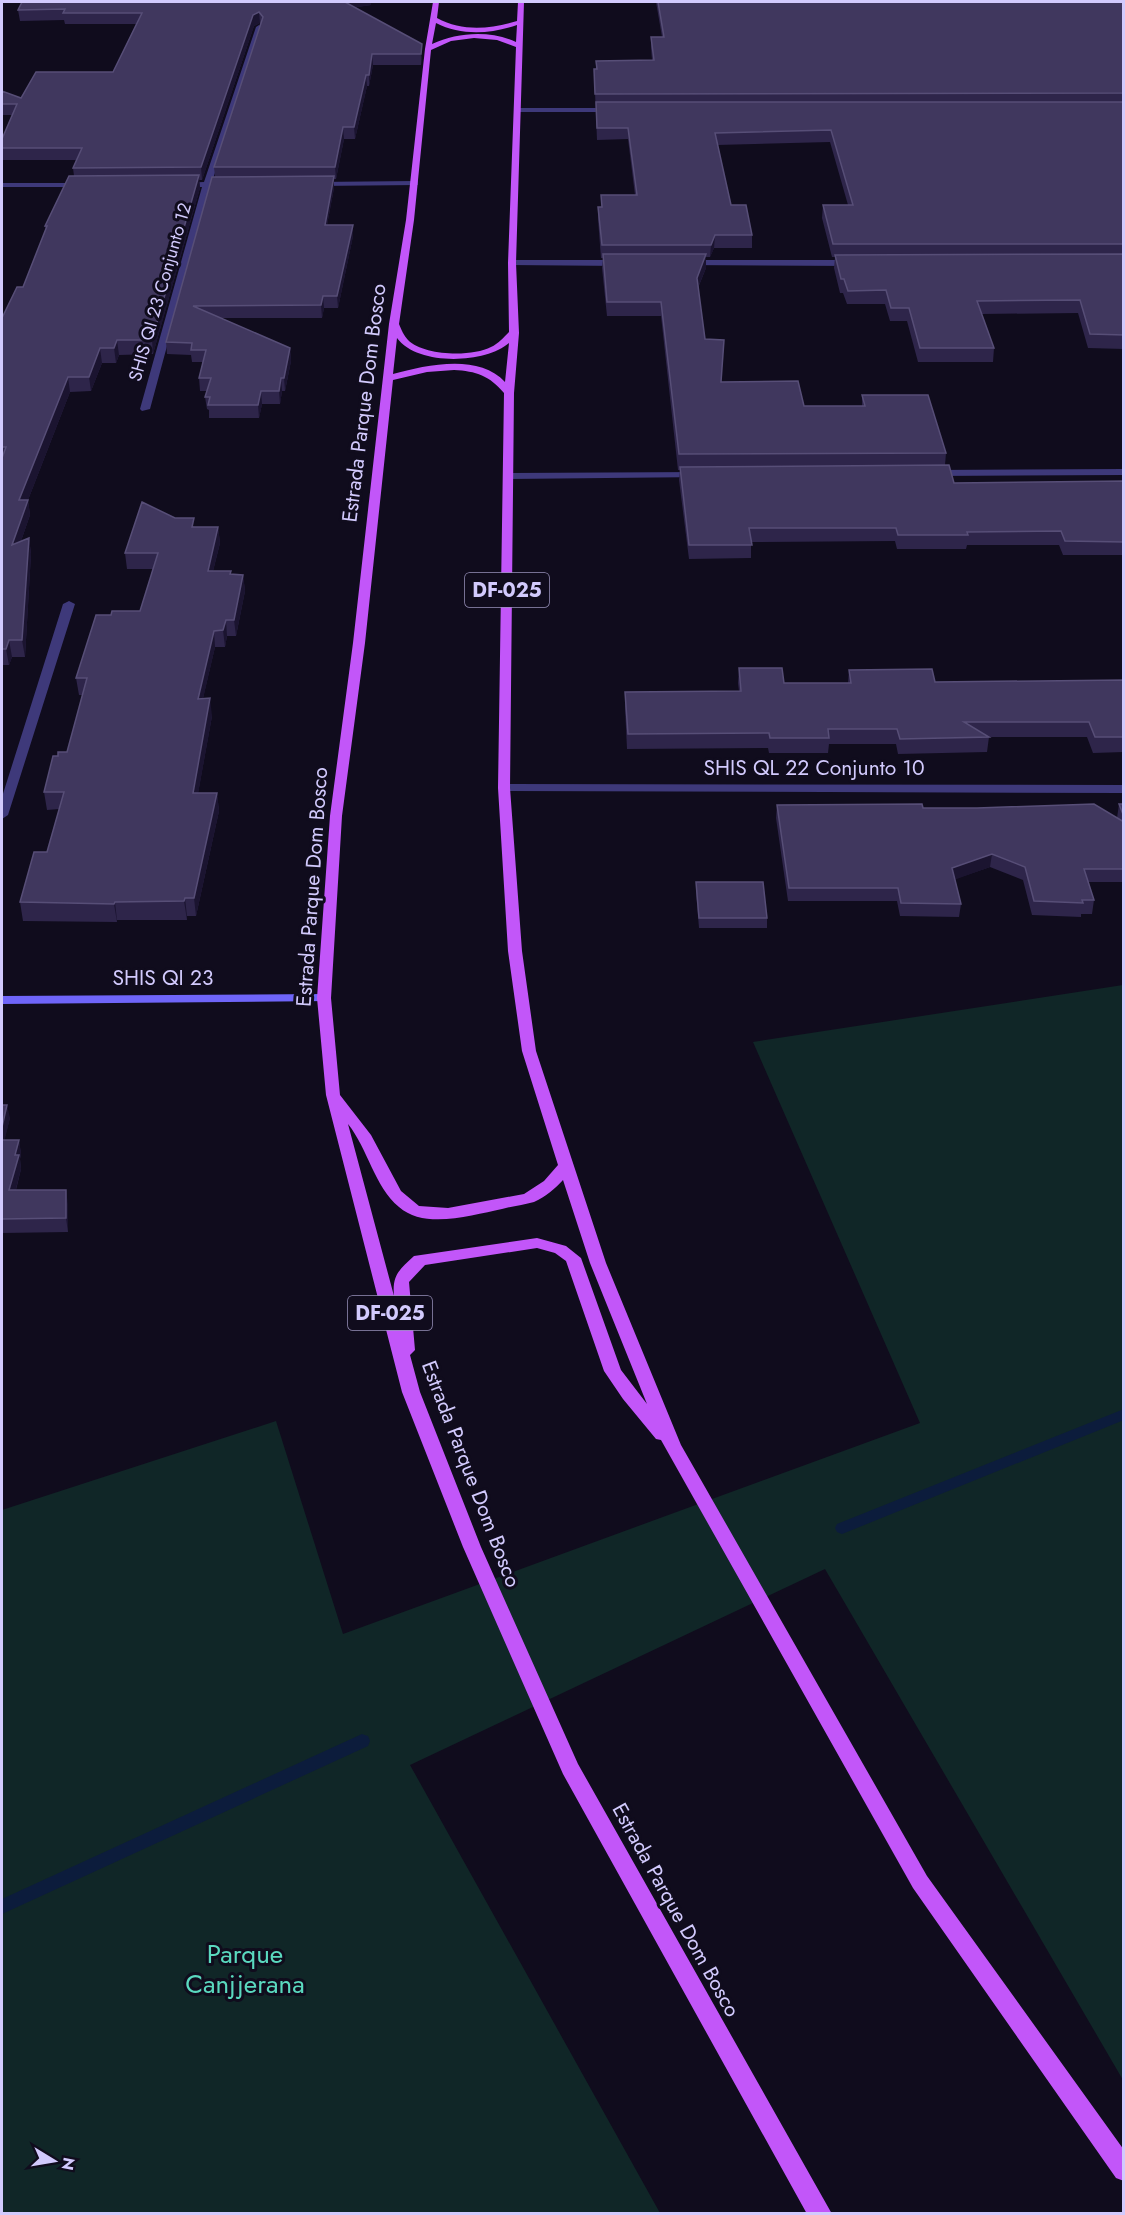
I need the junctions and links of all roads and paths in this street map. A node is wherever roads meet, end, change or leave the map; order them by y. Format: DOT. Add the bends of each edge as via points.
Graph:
graph roads {
  1 [pos="436,2"];
  2 [pos="521,2"];
  3 [pos="433,19"];
  4 [pos="520,22"];
  5 [pos="259,27"];
  6 [pos="520,46"];
  7 [pos="428,49"];
  8 [pos="517,110"];
  9 [pos="621,110"];
  10 [pos="415,183"];
  11 [pos="207,184"];
  12 [pos="242,184"];
  13 [pos="312,184"];
  14 [pos="2,185"];
  15 [pos="93,185"];
  16 [pos="173,185"];
  17 [pos="512,263"];
  18 [pos="639,263"];
  19 [pos="674,263"];
  20 [pos="863,263"];
  21 [pos="394,324"];
  22 [pos="514,333"];
  23 [pos="388,378"];
  24 [pos="509,393"];
  25 [pos="144,409"];
  26 [pos="1124,472"];
  27 [pos="922,473"];
  28 [pos="708,475"];
  29 [pos="508,476"];
  30 [pos="69,604"];
  31 [pos="504,788"];
  32 [pos="1124,789"];
  33 [pos="2,815"];
  34 [pos="324,998"];
  35 [pos="2,1000"];
  36 [pos="333,1095"];
  37 [pos="566,1166"];
  38 [pos="411,1392"];
  39 [pos="672,1445"];
  40 [pos="1124,2170"];
  41 [pos="820,2214"];
  1 -- 3 [label="main road, Estrada Parque Dom Bosco / DF-025"];
  2 -- 4 [label="main road, DF-025"];
  3 -- 4 [label="main road" via="464,30 499,29"];
  3 -- 7 [label="main road, Estrada Parque Dom Bosco / DF-025"];
  4 -- 6 [label="main road, DF-025"];
  5 -- 11 [label="street, SHIS QI 23 Conjunto 12"];
  6 -- 7 [label="main road" via="505,39 463,36"];
  6 -- 8 [label="main road, DF-025"];
  7 -- 10 [label="main road, Estrada Parque Dom Bosco / DF-025"];
  8 -- 9 [label="street"];
  8 -- 17 [label="main road, DF-025"];
  10 -- 13 [label="street"];
  10 -- 21 [label="main road, Estrada Parque Dom Bosco / DF-025"];
  11 -- 12 [label="street"];
  11 -- 16 [label="street"];
  11 -- 25 [label="street, SHIS QI 23 Conjunto 12"];
  14 -- 15 [label="street"];
  17 -- 18 [label="street"];
  17 -- 22 [label="main road, DF-025"];
  19 -- 20 [label="street"];
  21 -- 22 [label="main road" via="407,345 434,354 481,354 495,349"];
  21 -- 23 [label="main road, Estrada Parque Dom Bosco / DF-025"];
  22 -- 24 [label="main road, DF-025"];
  23 -- 24 [label="main road" via="456,368 494,376"];
  23 -- 34 [label="main road, Estrada Parque Dom Bosco / DF-025" via="336,816"];
  24 -- 29 [label="main road, DF-025"];
  26 -- 27 [label="street"];
  28 -- 29 [label="street"];
  29 -- 31 [label="main road, DF-025"];
  30 -- 33 [label="street"];
  31 -- 32 [label="street, SHIS QL 22 Conjunto 10"];
  31 -- 37 [label="main road, DF-025" via="514,951 528,1051"];
  34 -- 35 [label="street, SHIS QI 23"];
  34 -- 36 [label="main road, Estrada Parque Dom Bosco / DF-025"];
  36 -- 37 [label="main road" via="366,1139 397,1196 407,1208 423,1214 528,1197 542,1192"];
  36 -- 38 [label="main road, Estrada Parque Dom Bosco / DF-025"];
  37 -- 39 [label="main road, DF-025" via="598,1263"];
  38 -- 39 [label="main road" via="401,1281 409,1270 420,1260 434,1257 537,1243 552,1246 573,1258 613,1371"];
  38 -- 41 [label="main road, Estrada Parque Dom Bosco / DF-025" via="471,1546 570,1768"];
  39 -- 40 [label="main road, DF-025" via="920,1882"];
}
